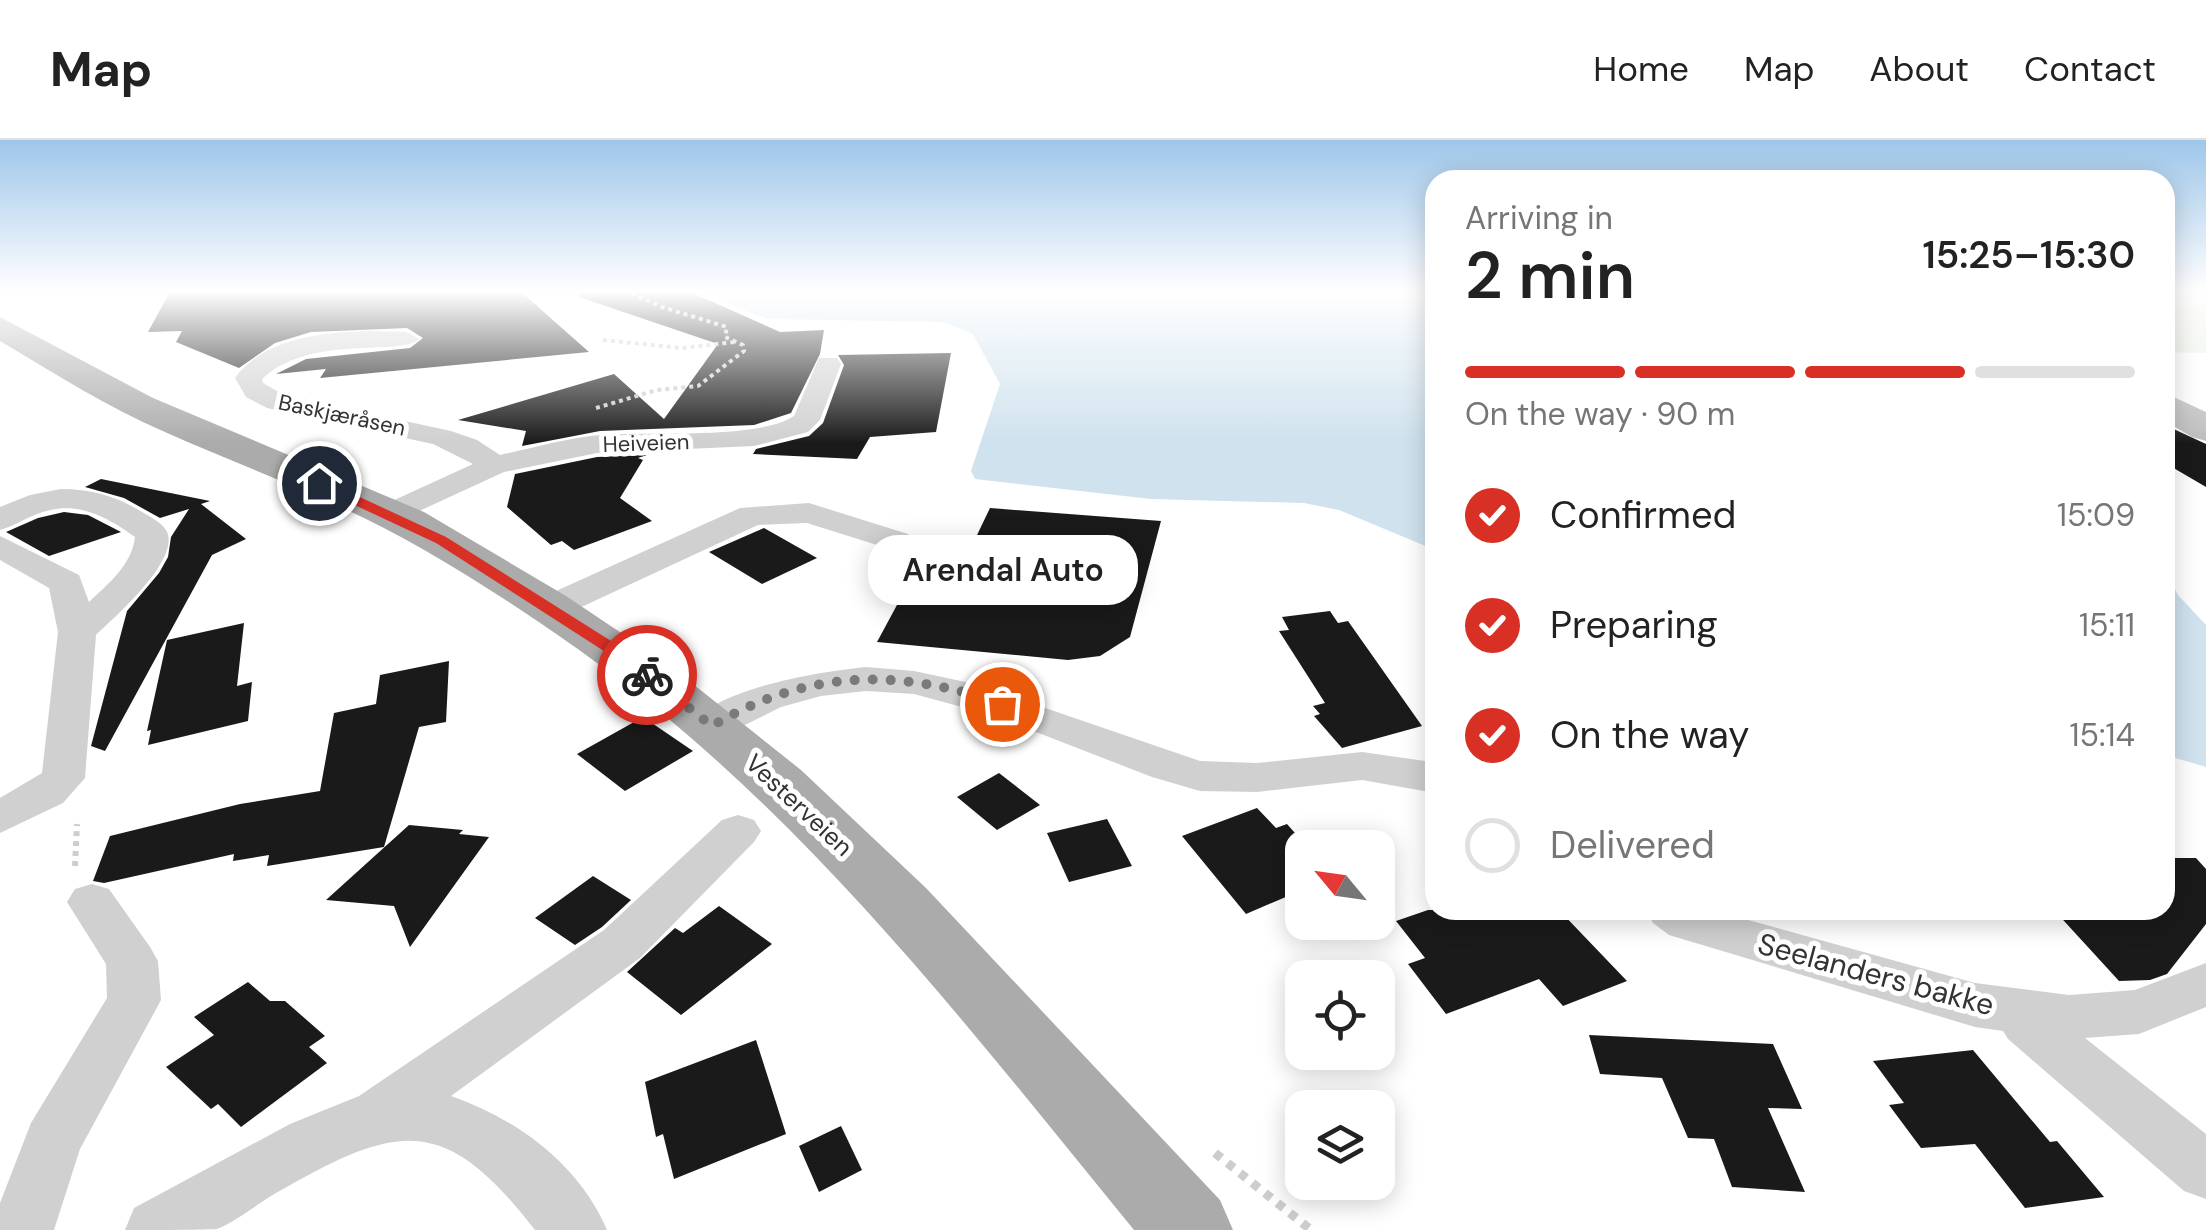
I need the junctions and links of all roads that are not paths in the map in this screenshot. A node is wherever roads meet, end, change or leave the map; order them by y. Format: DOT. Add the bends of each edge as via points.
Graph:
graph roads {
  1 [pos="24,341"];
  2 [pos="339,341"];
  3 [pos="828,364"];
  4 [pos="2175,410"];
  5 [pos="2206,429"];
  6 [pos="494,465"];
  7 [pos="391,514"];
  8 [pos="0,520"];
  9 [pos="896,541"];
  10 [pos="0,546"];
  11 [pos="549,608"];
  12 [pos="77,632"];
  13 [pos="712,726"];
  14 [pos="1425,776"];
  15 [pos="0,817"];
  16 [pos="738,831"];
  17 [pos="92,902"];
  18 [pos="1684,920"];
  19 [pos="2206,984"];
  20 [pos="2022,1011"];
  21 [pos="378,1116"];
  22 [pos="2206,1171"];
  23 [pos="22,1230"];
  24 [pos="157,1230"];
  25 [pos="576,1230"];
  26 [pos="1189,1230"];
  1 -- 7 [label="main road, Vesterveien" via="137,405"];
  2 -- 6 [label="street, Baskjæråsen" via="258,366 248,378 250,388 277,402 441,436"];
  3 -- 6 [label="street, Heiveien" via="798,426 754,437 597,444"];
  4 -- 5 [label="main road"];
  6 -- 7 [label="street"];
  7 -- 11 [label="main road, Vesterveien"];
  8 -- 12 [label="street" via="38,503 81,497 118,507 152,534 154,546 143,563"];
  9 -- 11 [label="street" via="809,513 752,515"];
  10 -- 12 [label="street" via="66,583"];
  11 -- 13 [label="main road, Vesterveien"];
  12 -- 15 [label="street" via="63,778"];
  13 -- 14 [label="street" via="782,694 872,677 913,679 970,693 1198,776 1356,766"];
  13 -- 26 [label="main road, Vesterveien" via="912,914"];
  16 -- 21 [label="street" via="622,944"];
  17 -- 23 [label="street" via="132,961 134,1000 52,1142"];
  18 -- 20 [label="street, Seelanders bakke" via="1975,1005"];
  19 -- 20 [label="street" via="2139,1012 2069,1018"];
  20 -- 22 [label="street, Seelanders bakke" via="2028,1023"];
  21 -- 24 [label="street" via="304,1148"];
  21 -- 25 [label="street" via="450,1122 499,1146"];
}
